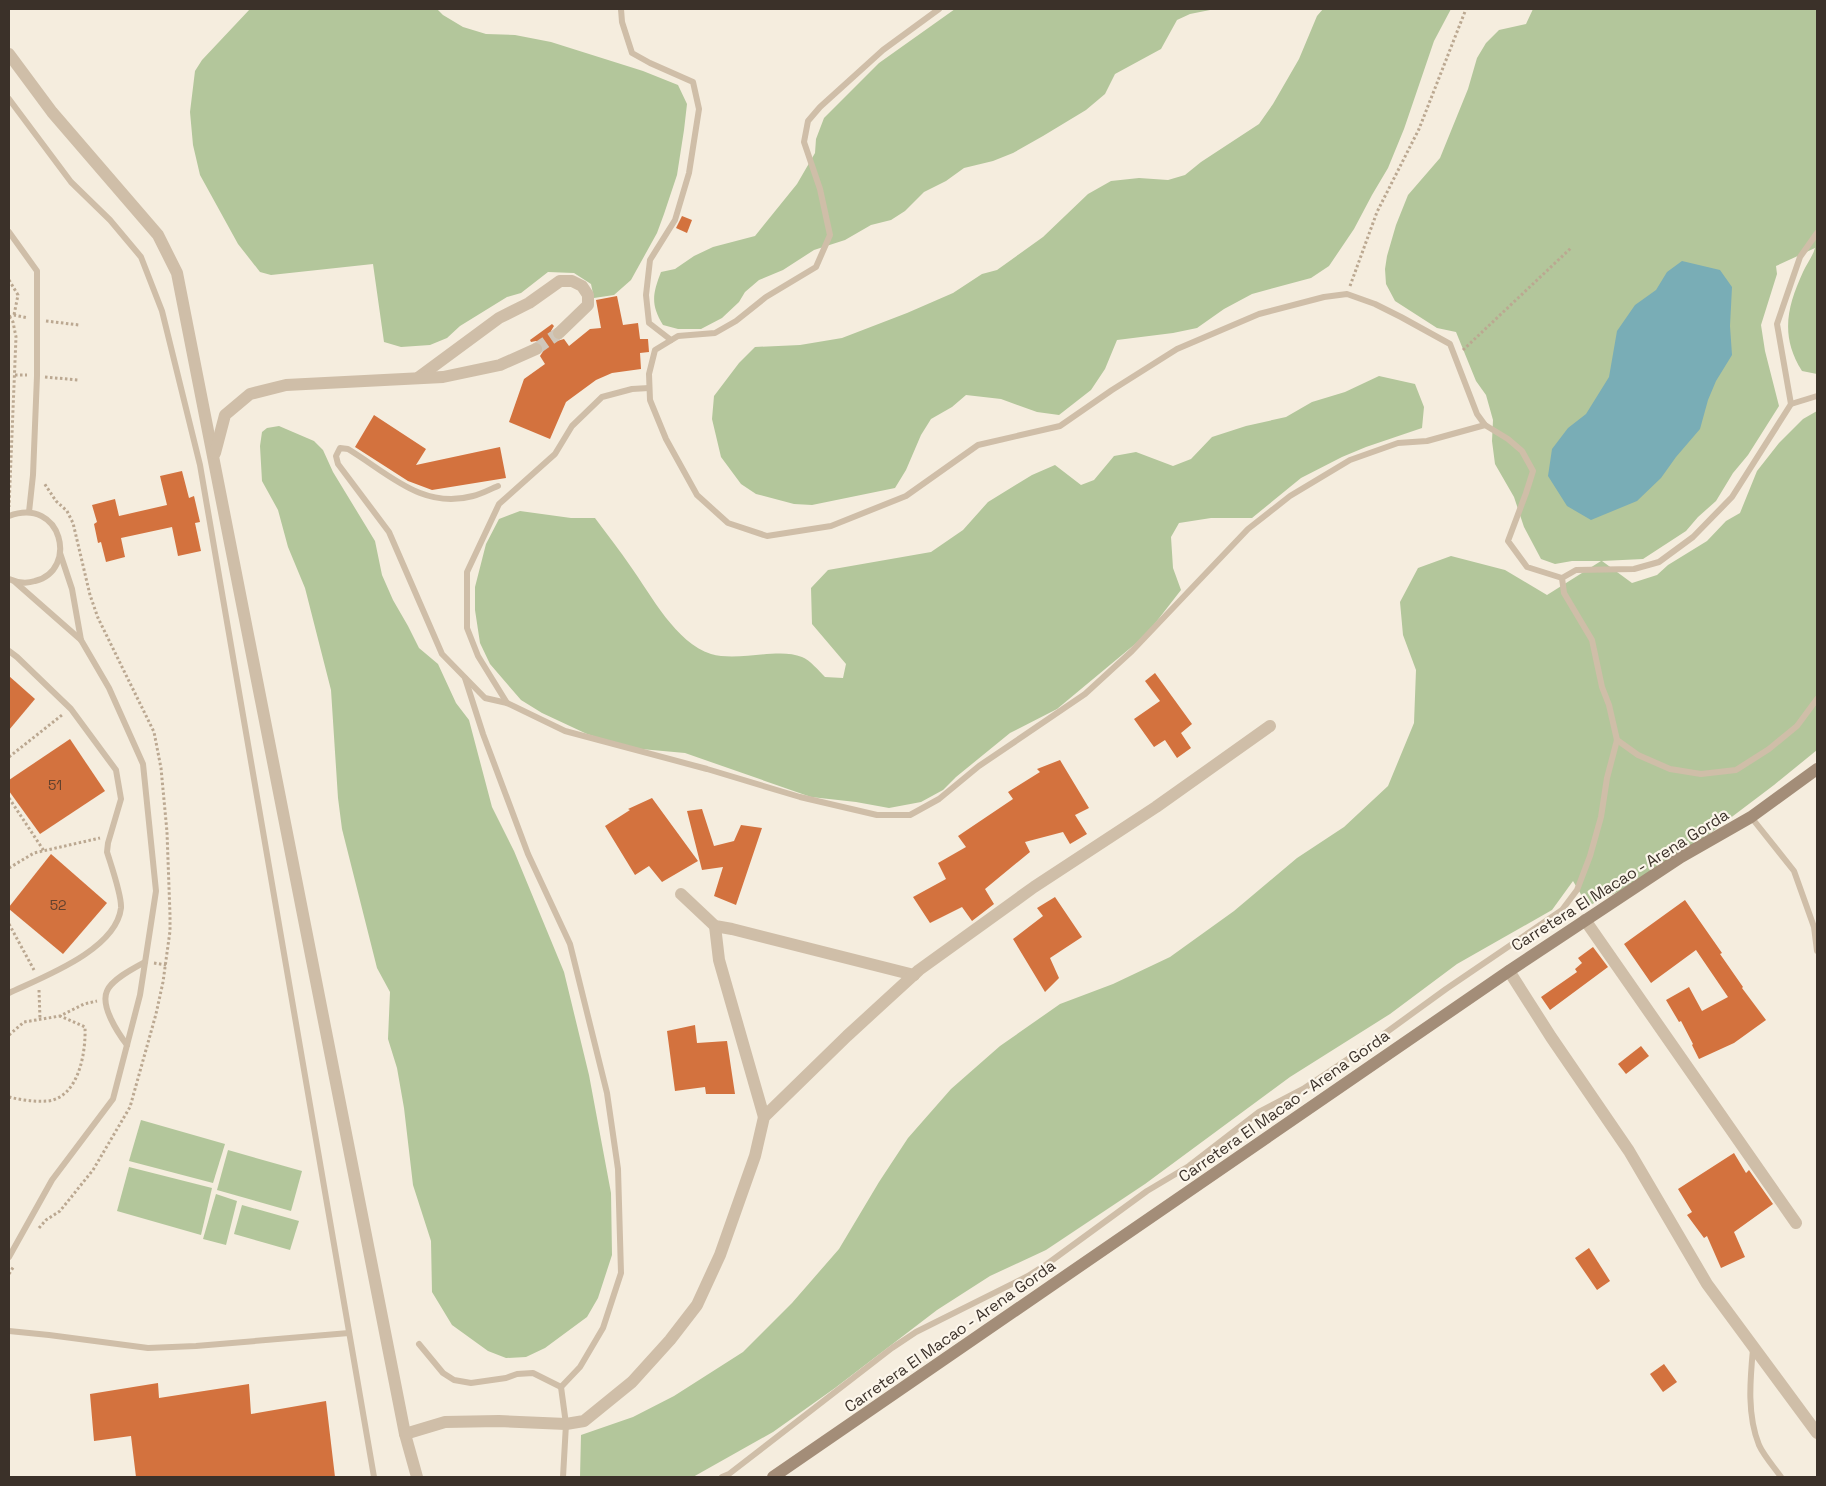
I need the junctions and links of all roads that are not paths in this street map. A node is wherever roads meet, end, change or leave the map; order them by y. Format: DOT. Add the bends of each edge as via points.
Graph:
graph roads {
  1 [pos="621,9"];
  2 [pos="939,9"];
  3 [pos="9,54"];
  4 [pos="9,100"];
  5 [pos="9,232"];
  6 [pos="1817,233"];
  7 [pos="559,333"];
  8 [pos="670,340"];
  9 [pos="536,349"];
  10 [pos="418,378"];
  11 [pos="650,388"];
  12 [pos="1817,396"];
  13 [pos="1791,404"];
  14 [pos="1485,425"];
  15 [pos="214,455"];
  16 [pos="498,486"];
  17 [pos="29,512"];
  18 [pos="9,515"];
  19 [pos="60,552"];
  20 [pos="1562,578"];
  21 [pos="12,580"];
  22 [pos="81,640"];
  23 [pos="9,652"];
  24 [pos="464,677"];
  25 [pos="1817,699"];
  26 [pos="507,703"];
  27 [pos="1270,726"];
  28 [pos="1617,740"];
  29 [pos="1816,774"];
  30 [pos="1751,817"];
  31 [pos="681,894"];
  32 [pos="1585,920"];
  33 [pos="715,926"];
  34 [pos="1817,950"];
  35 [pos="145,962"];
  36 [pos="1509,971"];
  37 [pos="914,975"];
  38 [pos="9,993"];
  39 [pos="127,1045"];
  40 [pos="764,1117"];
  41 [pos="1796,1223"];
  42 [pos="9,1257"];
  43 [pos="9,1331"];
  44 [pos="350,1333"];
  45 [pos="419,1344"];
  46 [pos="1753,1346"];
  47 [pos="561,1387"];
  48 [pos="566,1424"];
  49 [pos="1817,1433"];
  50 [pos="405,1434"];
  51 [pos="374,1477"];
  52 [pos="417,1477"];
  53 [pos="563,1477"];
  54 [pos="722,1477"];
  55 [pos="773,1477"];
  56 [pos="1781,1477"];
  1 -- 8 [label="lane" via="632,53 693,82 699,109 689,173 675,220 650,260 646,295 649,323"];
  2 -- 8 [label="lane" via="883,50 820,107 808,122 804,142 820,189 830,235 816,267 715,333 678,336"];
  3 -- 15 [label="street" via="52,112 162,242 177,273"];
  4 -- 44 [label="lane" via="71,182 110,220 141,257 162,311 200,465"];
  5 -- 17 [label="lane" via="38,271 34,475"];
  6 -- 13 [label="lane" via="1800,257 1777,324"];
  7 -- 10 [label="street" via="588,305 588,295 582,286 572,281 560,281 529,303 499,318"];
  8 -- 11 [label="lane" via="655,350 649,374"];
  9 -- 10 [label="street" via="500,365 443,377"];
  10 -- 15 [label="street" via="286,385 250,394 224,415"];
  11 -- 14 [label="lane" via="650,400 666,439 698,495 728,524 767,536 832,526 906,496 978,445 1060,426 1177,349 1259,314 1324,296 1347,294 1375,304 1450,344 1477,414"];
  11 -- 26 [label="lane" via="602,397 572,426 555,454 499,504 467,572 467,628 478,656"];
  12 -- 13 [label="lane"];
  13 -- 20 [label="lane" via="1732,498 1694,537 1659,562 1634,569 1576,570"];
  14 -- 20 [label="lane" via="1522,450 1533,471 1508,541 1527,567"];
  14 -- 26 [label="lane" via="1427,440 1398,443 1350,460 1290,496 1248,529 1132,652 1085,694 979,766 940,798 910,815 877,815 800,797 565,732"];
  15 -- 50 [label="street"];
  16 -- 24 [label="lane" via="474,496 454,499 421,494 399,484 348,449 340,448 336,456 338,464 389,532 442,654"];
  17 -- 18 [label="lane"];
  17 -- 19 [label="lane" via="50,521 60,541"];
  19 -- 21 [label="lane" via="49,574 39,580 27,583"];
  19 -- 22 [label="lane" via="72,589"];
  20 -- 28 [label="lane" via="1564,593 1592,640"];
  21 -- 22 [label="lane"];
  22 -- 35 [label="lane" via="110,688 143,764 156,891"];
  23 -- 38 [label="lane" via="71,709 116,770 121,799 107,852 121,906 118,921 106,937 78,961"];
  24 -- 26 [label="lane" via="484,698"];
  24 -- 47 [label="lane" via="528,854 570,944 607,1094 618,1169 621,1273 603,1328 580,1367"];
  25 -- 28 [label="lane" via="1797,726 1736,770 1701,774 1670,769 1638,755"];
  27 -- 37 [label="street" via="1034,888"];
  28 -- 54 [label="lane" via="1590,856 1577,890 1562,910 1374,1042 1302,1089 1259,1112 1189,1166 1028,1276 908,1337"];
  29 -- 30 [label="street, Carretera El Macao - Arena Gorda"];
  30 -- 32 [label="street, Carretera El Macao - Arena Gorda"];
  30 -- 34 [label="lane" via="1794,871 1814,927"];
  31 -- 33 [label="street"];
  32 -- 36 [label="street, Carretera El Macao - Arena Gorda"];
  32 -- 41 [label="street"];
  33 -- 37 [label="street"];
  33 -- 40 [label="street" via="719,960"];
  35 -- 39 [label="lane"];
  35 -- 39 [label="lane" via="122,975 107,990 105,1000 113,1026"];
  36 -- 46 [label="street" via="1629,1151 1707,1284"];
  36 -- 55 [label="street, Carretera El Macao - Arena Gorda"];
  37 -- 40 [label="street"];
  39 -- 42 [label="lane" via="113,1099 52,1180"];
  40 -- 48 [label="street" via="720,1255 697,1305 632,1382 584,1421"];
  43 -- 44 [label="lane" via="148,1348"];
  44 -- 51 [label="lane"];
  45 -- 47 [label="lane" via="443,1373 454,1380 471,1383 533,1373"];
  46 -- 49 [label="street"];
  46 -- 56 [label="lane" via="1750,1398 1753,1422 1760,1446"];
  47 -- 48 [label="lane"];
  48 -- 50 [label="street" via="445,1422"];
  48 -- 53 [label="lane"];
  50 -- 52 [label="street"];
}
